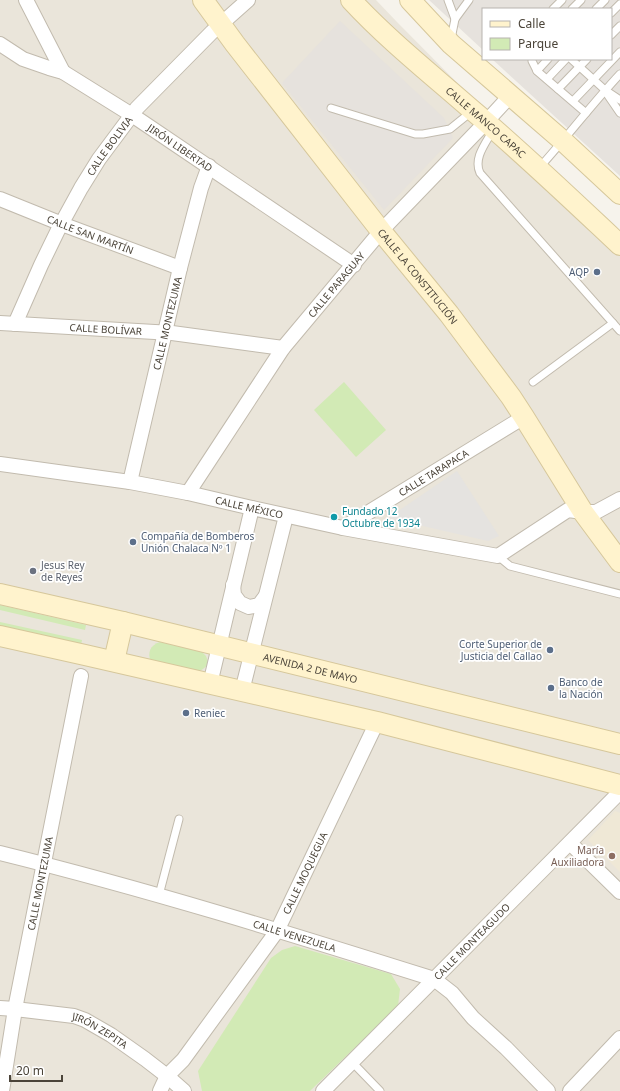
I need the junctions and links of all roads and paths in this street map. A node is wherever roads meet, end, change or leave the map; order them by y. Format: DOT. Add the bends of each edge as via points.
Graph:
graph roads {
  1 [pos="26,0"];
  2 [pos="203,0"];
  3 [pos="248,0"];
  4 [pos="351,0"];
  5 [pos="410,0"];
  6 [pos="469,0"];
  7 [pos="562,0"];
  8 [pos="581,0"];
  9 [pos="605,0"];
  10 [pos="451,1"];
  11 [pos="620,4"];
  12 [pos="554,8"];
  13 [pos="573,8"];
  14 [pos="597,8"];
  15 [pos="612,13"];
  16 [pos="455,19"];
  17 [pos="220,24"];
  18 [pos="620,26"];
  19 [pos="612,34"];
  20 [pos="0,44"];
  21 [pos="451,44"];
  22 [pos="620,52"];
  23 [pos="532,60"];
  24 [pos="547,60"];
  25 [pos="565,60"];
  26 [pos="572,60"];
  27 [pos="586,60"];
  28 [pos="580,67"];
  29 [pos="537,71"];
  30 [pos="63,72"];
  31 [pos="620,74"];
  32 [pos="547,79"];
  33 [pos="593,80"];
  34 [pos="558,89"];
  35 [pos="605,90"];
  36 [pos="510,96"];
  37 [pos="620,100"];
  38 [pos="573,101"];
  39 [pos="330,108"];
  40 [pos="586,113"];
  41 [pos="620,113"];
  42 [pos="132,115"];
  43 [pos="484,120"];
  44 [pos="563,141"];
  45 [pos="209,166"];
  46 [pos="538,168"];
  47 [pos="620,194"];
  48 [pos="0,199"];
  49 [pos="61,223"];
  50 [pos="381,231"];
  51 [pos="620,245"];
  52 [pos="354,265"];
  53 [pos="180,268"];
  54 [pos="0,323"];
  55 [pos="613,323"];
  56 [pos="15,324"];
  57 [pos="620,331"];
  58 [pos="166,332"];
  59 [pos="283,348"];
  60 [pos="533,382"];
  61 [pos="524,417"];
  62 [pos="0,464"];
  63 [pos="130,482"];
  64 [pos="188,493"];
  65 [pos="620,499"];
  66 [pos="252,508"];
  67 [pos="583,512"];
  68 [pos="286,516"];
  69 [pos="343,528"];
  70 [pos="498,556"];
  71 [pos="620,562"];
  72 [pos="233,585"];
  73 [pos="0,594"];
  74 [pos="620,594"];
  75 [pos="265,597"];
  76 [pos="123,622"];
  77 [pos="0,636"];
  78 [pos="219,646"];
  79 [pos="251,654"];
  80 [pos="114,661"];
  81 [pos="81,676"];
  82 [pos="210,684"];
  83 [pos="242,691"];
  84 [pos="378,722"];
  85 [pos="620,744"];
  86 [pos="620,785"];
  87 [pos="620,792"];
  88 [pos="179,819"];
  89 [pos="570,843"];
  90 [pos="0,852"];
  91 [pos="44,863"];
  92 [pos="620,892"];
  93 [pos="159,895"];
  94 [pos="277,931"];
  95 [pos="434,979"];
  96 [pos="0,1008"];
  97 [pos="16,1009"];
  98 [pos="620,1038"];
  99 [pos="352,1062"];
  100 [pos="167,1076"];
  101 [pos="2,1091"];
  102 [pos="160,1091"];
  103 [pos="184,1091"];
  104 [pos="324,1091"];
  105 [pos="380,1091"];
  106 [pos="548,1091"];
  107 [pos="570,1091"];
  1 -- 30 [label="street"];
  2 -- 17 [label="main road, CALLE LA CONSTITUCIÓN"];
  3 -- 17 [label="street, CALLE BOLIVIA"];
  4 -- 43 [label="main road, CALLE MANCO CAPAC"];
  5 -- 21 [label="main road"];
  6 -- 16 [label="lane"];
  7 -- 12 [label="lane"];
  8 -- 13 [label="lane"];
  9 -- 14 [label="lane"];
  10 -- 16 [label="lane"];
  11 -- 15 [label="lane"];
  16 -- 21 [label="lane"];
  17 -- 42 [label="street, CALLE BOLIVIA"];
  17 -- 50 [label="main road, CALLE LA CONSTITUCIÓN"];
  18 -- 19 [label="lane"];
  20 -- 30 [label="street, JIRÓN LIBERTAD" via="23,59"];
  21 -- 36 [label="main road"];
  22 -- 33 [label="lane"];
  23 -- 29 [label="lane"];
  24 -- 29 [label="lane"];
  25 -- 32 [label="lane"];
  26 -- 28 [label="lane"];
  27 -- 28 [label="lane"];
  28 -- 33 [label="lane"];
  28 -- 34 [label="lane"];
  29 -- 32 [label="lane"];
  30 -- 42 [label="street, JIRÓN LIBERTAD"];
  31 -- 35 [label="lane"];
  32 -- 34 [label="lane"];
  33 -- 35 [label="lane"];
  33 -- 38 [label="lane"];
  34 -- 38 [label="lane"];
  35 -- 37 [label="lane"];
  35 -- 40 [label="lane"];
  35 -- 41 [label="lane"];
  36 -- 43 [label="street, CALLE PARAGUAY"];
  36 -- 44 [label="main road"];
  38 -- 40 [label="lane"];
  39 -- 43 [label="lane" via="416,134"];
  40 -- 44 [label="lane"];
  42 -- 45 [label="street, JIRÓN LIBERTAD"];
  42 -- 49 [label="street, CALLE BOLIVIA" via="99,159"];
  43 -- 46 [label="main road, CALLE MANCO CAPAC"];
  43 -- 50 [label="street, CALLE PARAGUAY"];
  43 -- 55 [label="lane" via="477,163 480,173"];
  44 -- 46 [label="lane"];
  44 -- 47 [label="main road"];
  45 -- 52 [label="street, JIRÓN LIBERTAD"];
  45 -- 53 [label="street, CALLE MONTEZUMA"];
  46 -- 51 [label="main road, CALLE MANCO CAPAC"];
  48 -- 49 [label="street, CALLE SAN MARTÍN"];
  49 -- 53 [label="street, CALLE SAN MARTÍN"];
  49 -- 56 [label="street, CALLE BOLIVIA"];
  50 -- 52 [label="street, CALLE PARAGUAY"];
  50 -- 61 [label="main road, CALLE LA CONSTITUCIÓN" via="449,314"];
  52 -- 59 [label="street, CALLE PARAGUAY"];
  53 -- 58 [label="street, CALLE MONTEZUMA"];
  54 -- 56 [label="street, CALLE BOLÍVAR"];
  55 -- 57 [label="lane"];
  55 -- 60 [label="lane"];
  56 -- 58 [label="street, CALLE BOLÍVAR"];
  58 -- 59 [label="street, CALLE BOLÍVAR"];
  58 -- 63 [label="street, CALLE MONTEZUMA"];
  59 -- 64 [label="street, CALLE PARAGUAY"];
  61 -- 67 [label="main road, CALLE LA CONSTITUCIÓN"];
  61 -- 69 [label="street, CALLE TARAPACA"];
  62 -- 63 [label="street, CALLE MÉXICO"];
  63 -- 64 [label="street, CALLE MÉXICO"];
  64 -- 66 [label="street, CALLE MÉXICO"];
  65 -- 67 [label="street" via="596,512"];
  66 -- 68 [label="street, CALLE MÉXICO"];
  66 -- 72 [label="street"];
  67 -- 70 [label="street" via="568,510"];
  67 -- 71 [label="main road, CALLE LA CONSTITUCIÓN"];
  68 -- 69 [label="street, CALLE MÉXICO"];
  68 -- 75 [label="street"];
  69 -- 70 [label="street, CALLE MÉXICO"];
  70 -- 74 [label="lane" via="510,566"];
  72 -- 75 [label="street" via="234,595 240,603 249,607 259,605"];
  72 -- 78 [label="street"];
  73 -- 76 [label="main road, AVENIDA 2 DE MAYO"];
  75 -- 79 [label="street"];
  76 -- 78 [label="main road, AVENIDA 2 DE MAYO"];
  76 -- 80 [label="main road"];
  77 -- 80 [label="main road"];
  78 -- 79 [label="main road, AVENIDA 2 DE MAYO"];
  78 -- 82 [label="street"];
  79 -- 83 [label="street"];
  79 -- 85 [label="main road, AVENIDA 2 DE MAYO"];
  80 -- 82 [label="main road"];
  81 -- 91 [label="street, CALLE MONTEZUMA"];
  82 -- 83 [label="main road"];
  83 -- 84 [label="main road"];
  84 -- 86 [label="main road"];
  84 -- 94 [label="street, CALLE MOQUEGUA"];
  87 -- 89 [label="street, CALLE MONTEAGUDO"];
  88 -- 93 [label="lane"];
  89 -- 92 [label="street"];
  89 -- 95 [label="street, CALLE MONTEAGUDO"];
  90 -- 91 [label="street, CALLE VENEZUELA"];
  91 -- 93 [label="street, CALLE VENEZUELA"];
  91 -- 97 [label="street, CALLE MONTEZUMA"];
  93 -- 94 [label="street, CALLE VENEZUELA"];
  94 -- 95 [label="street, CALLE VENEZUELA"];
  94 -- 100 [label="street, CALLE MOQUEGUA" via="183,1060"];
  95 -- 99 [label="street, CALLE MONTEAGUDO"];
  95 -- 106 [label="street, CALLE VENEZUELA"];
  96 -- 97 [label="street, JIRÓN ZEPITA"];
  97 -- 100 [label="street, JIRÓN ZEPITA" via="74,1016 85,1020 111,1035"];
  97 -- 101 [label="street, CALLE MONTEZUMA"];
  98 -- 107 [label="street"];
  99 -- 104 [label="street, CALLE MONTEAGUDO"];
  99 -- 105 [label="lane"];
  100 -- 102 [label="street, CALLE MOQUEGUA"];
  100 -- 103 [label="street, JIRÓN ZEPITA"];
}
